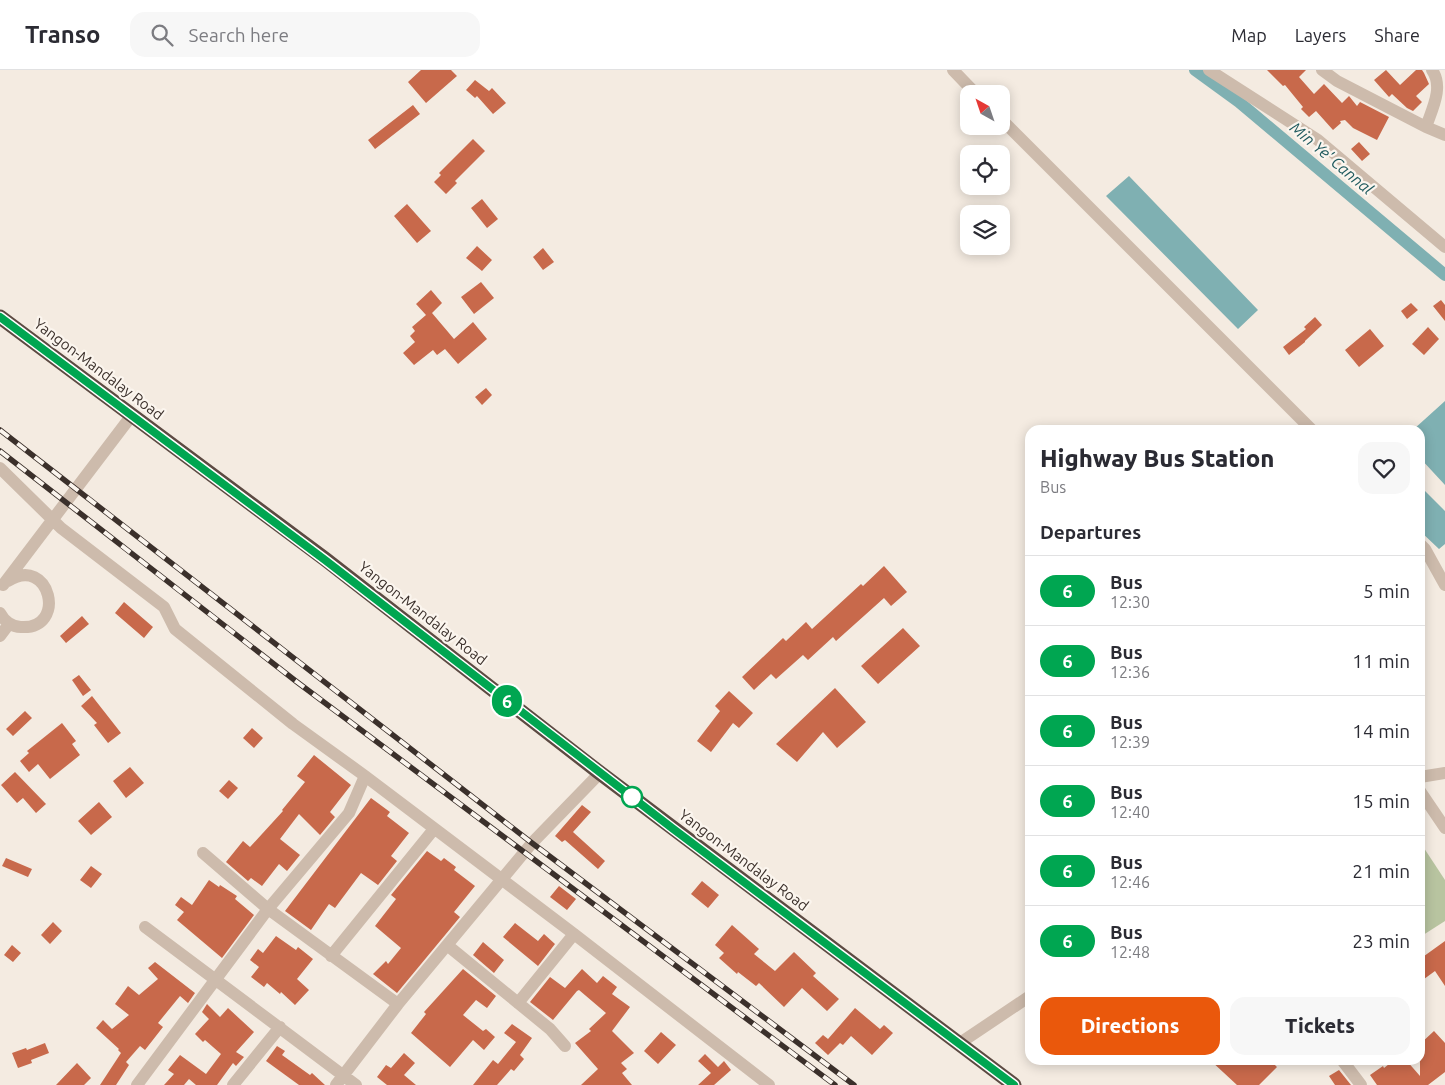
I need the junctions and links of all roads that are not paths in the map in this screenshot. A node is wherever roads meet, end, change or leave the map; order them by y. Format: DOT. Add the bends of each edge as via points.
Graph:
graph roads {
  1 [pos="953,70"];
  2 [pos="1210,70"];
  3 [pos="1322,70"];
  4 [pos="1432,70"];
  5 [pos="967,85"];
  6 [pos="1426,127"];
  7 [pos="1010,128"];
  8 [pos="1445,135"];
  9 [pos="1445,247"];
  10 [pos="0,317"];
  11 [pos="132,415"];
  12 [pos="1307,425"];
  13 [pos="2,473"];
  14 [pos="54,520"];
  15 [pos="1425,549"];
  16 [pos="1445,585"];
  17 [pos="2,588"];
  18 [pos="0,613"];
  19 [pos="9,624"];
  20 [pos="0,636"];
  21 [pos="600,773"];
  22 [pos="1445,773"];
  23 [pos="365,776"];
  24 [pos="1425,776"];
  25 [pos="1425,798"];
  26 [pos="434,828"];
  27 [pos="1445,828"];
  28 [pos="203,853"];
  29 [pos="502,880"];
  30 [pos="268,909"];
  31 [pos="145,927"];
  32 [pos="574,934"];
  33 [pos="447,945"];
  34 [pos="331,956"];
  35 [pos="216,980"];
  36 [pos="1025,999"];
  37 [pos="518,1003"];
  38 [pos="398,1004"];
  39 [pos="280,1028"];
  40 [pos="960,1043"];
  41 [pos="565,1046"];
  42 [pos="1346,1065"];
  43 [pos="340,1080"];
  44 [pos="137,1085"];
  45 [pos="233,1085"];
  46 [pos="356,1085"];
  47 [pos="769,1085"];
  48 [pos="1014,1085"];
  49 [pos="1361,1085"];
  1 -- 5 [label="street"];
  2 -- 9 [label="street" via="1318,140"];
  3 -- 6 [label="street" via="1336,81"];
  4 -- 6 [label="street" via="1437,77 1438,89"];
  6 -- 8 [label="street"];
  7 -- 12 [label="street"];
  10 -- 11 [label="highway, Yangon-Mandalay Road"];
  11 -- 14 [label="street"];
  11 -- 21 [label="highway, Yangon-Mandalay Road"];
  13 -- 14 [label="street"];
  14 -- 17 [label="street"];
  14 -- 23 [label="street" via="164,607 175,629 293,724"];
  15 -- 16 [label="street"];
  17 -- 19 [label="street" via="17,576 25,575 40,581 49,595 48,612 43,620 27,628"];
  18 -- 19 [label="street"];
  19 -- 20 [label="street"];
  21 -- 29 [label="street" via="532,843"];
  21 -- 40 [label="highway, Yangon-Mandalay Road"];
  22 -- 24 [label="street"];
  23 -- 26 [label="street"];
  23 -- 30 [label="street" via="349,813"];
  25 -- 27 [label="street"];
  26 -- 29 [label="street"];
  26 -- 34 [label="street"];
  28 -- 30 [label="street"];
  29 -- 32 [label="street"];
  29 -- 33 [label="street"];
  30 -- 34 [label="street"];
  30 -- 35 [label="street"];
  31 -- 35 [label="street"];
  32 -- 37 [label="street"];
  32 -- 47 [label="street"];
  33 -- 37 [label="street"];
  33 -- 38 [label="street"];
  34 -- 38 [label="street"];
  35 -- 39 [label="street"];
  35 -- 44 [label="street"];
  36 -- 40 [label="street"];
  37 -- 41 [label="street"];
  38 -- 43 [label="street"];
  39 -- 43 [label="street"];
  39 -- 45 [label="street"];
  40 -- 48 [label="highway, Yangon-Mandalay Road"];
  42 -- 49 [label="street"];
  43 -- 46 [label="street"];
}
